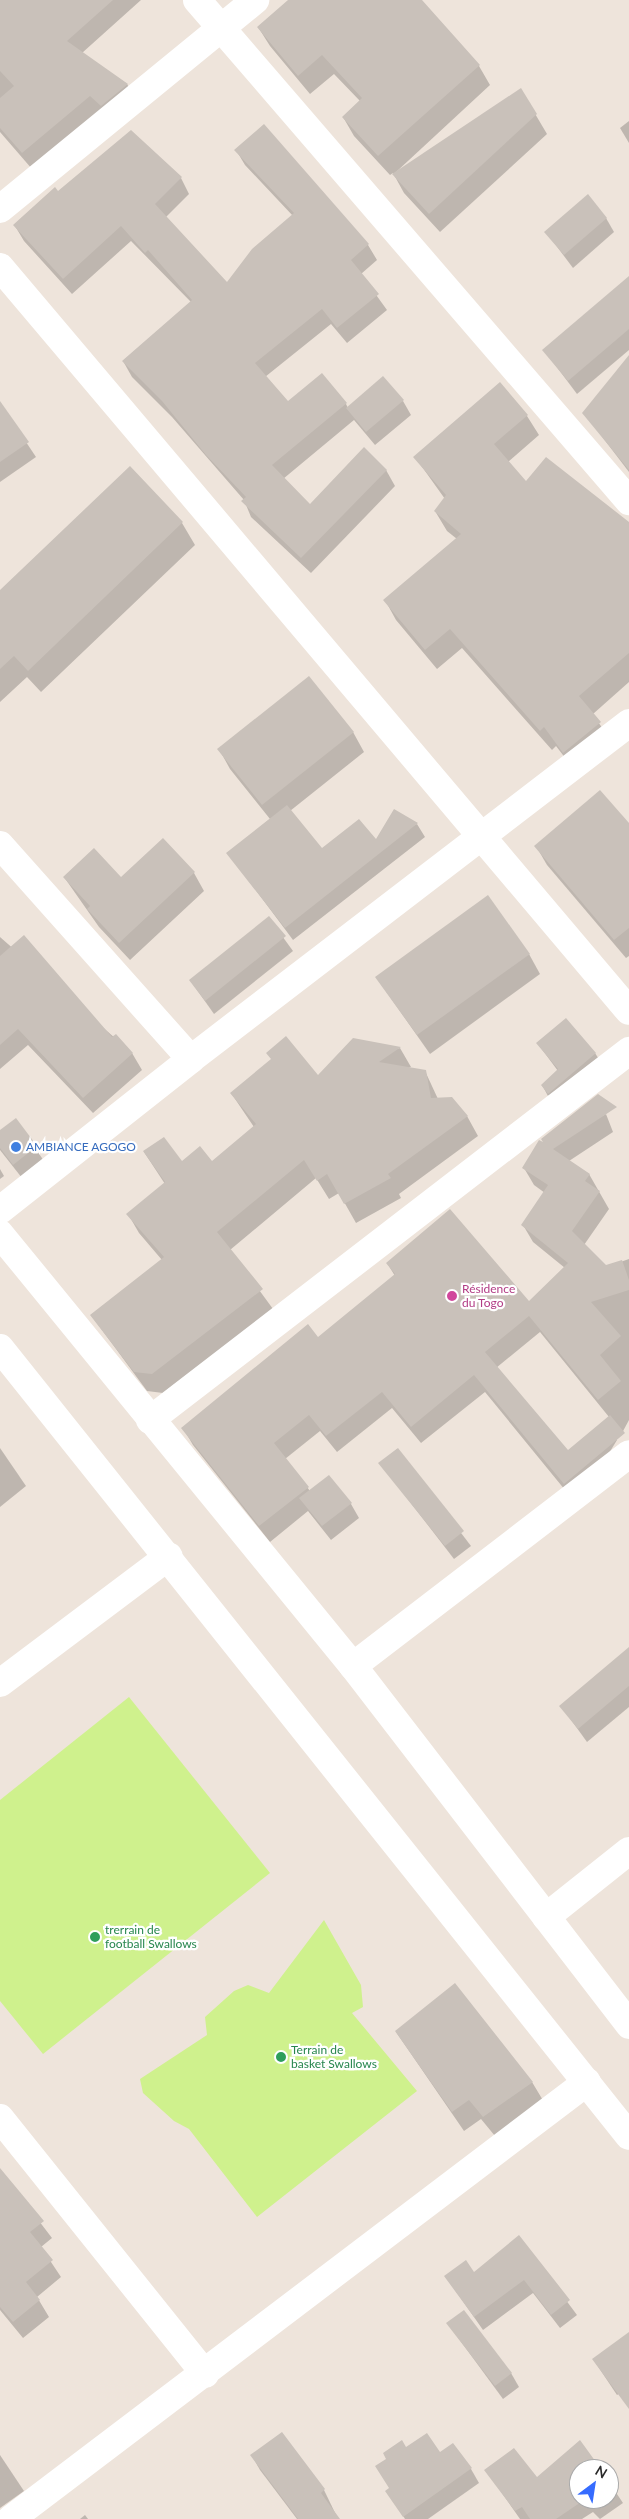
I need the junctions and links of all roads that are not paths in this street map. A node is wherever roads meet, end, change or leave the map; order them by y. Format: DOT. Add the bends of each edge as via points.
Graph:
graph roads {
  1 [pos="197,0"];
  2 [pos="255,0"];
  3 [pos="221,28"];
  4 [pos="0,209"];
  5 [pos="0,267"];
  6 [pos="629,501"];
  7 [pos="629,723"];
  8 [pos="482,837"];
  9 [pos="0,845"];
  10 [pos="629,1011"];
  11 [pos="629,1052"];
  12 [pos="191,1059"];
  13 [pos="0,1210"];
  14 [pos="0,1234"];
  15 [pos="0,1348"];
  16 [pos="150,1420"];
  17 [pos="629,1454"];
  18 [pos="169,1556"];
  19 [pos="353,1666"];
  20 [pos="0,1683"];
  21 [pos="629,1851"];
  22 [pos="546,1917"];
  23 [pos="629,2025"];
  24 [pos="587,2082"];
  25 [pos="2,2124"];
  26 [pos="629,2136"];
  27 [pos="205,2374"];
  28 [pos="11,2519"];
  1 -- 3 [label="street"];
  2 -- 3 [label="street"];
  3 -- 4 [label="street"];
  3 -- 6 [label="street"];
  5 -- 8 [label="street"];
  7 -- 8 [label="street"];
  8 -- 10 [label="street"];
  8 -- 12 [label="street"];
  9 -- 12 [label="street"];
  11 -- 16 [label="street"];
  12 -- 13 [label="street"];
  14 -- 16 [label="street"];
  15 -- 18 [label="street"];
  16 -- 19 [label="street"];
  17 -- 19 [label="street"];
  18 -- 20 [label="street"];
  18 -- 24 [label="street"];
  19 -- 22 [label="street"];
  21 -- 22 [label="street"];
  22 -- 23 [label="street"];
  24 -- 26 [label="street"];
  24 -- 27 [label="street"];
  25 -- 27 [label="street"];
  27 -- 28 [label="street"];
}
